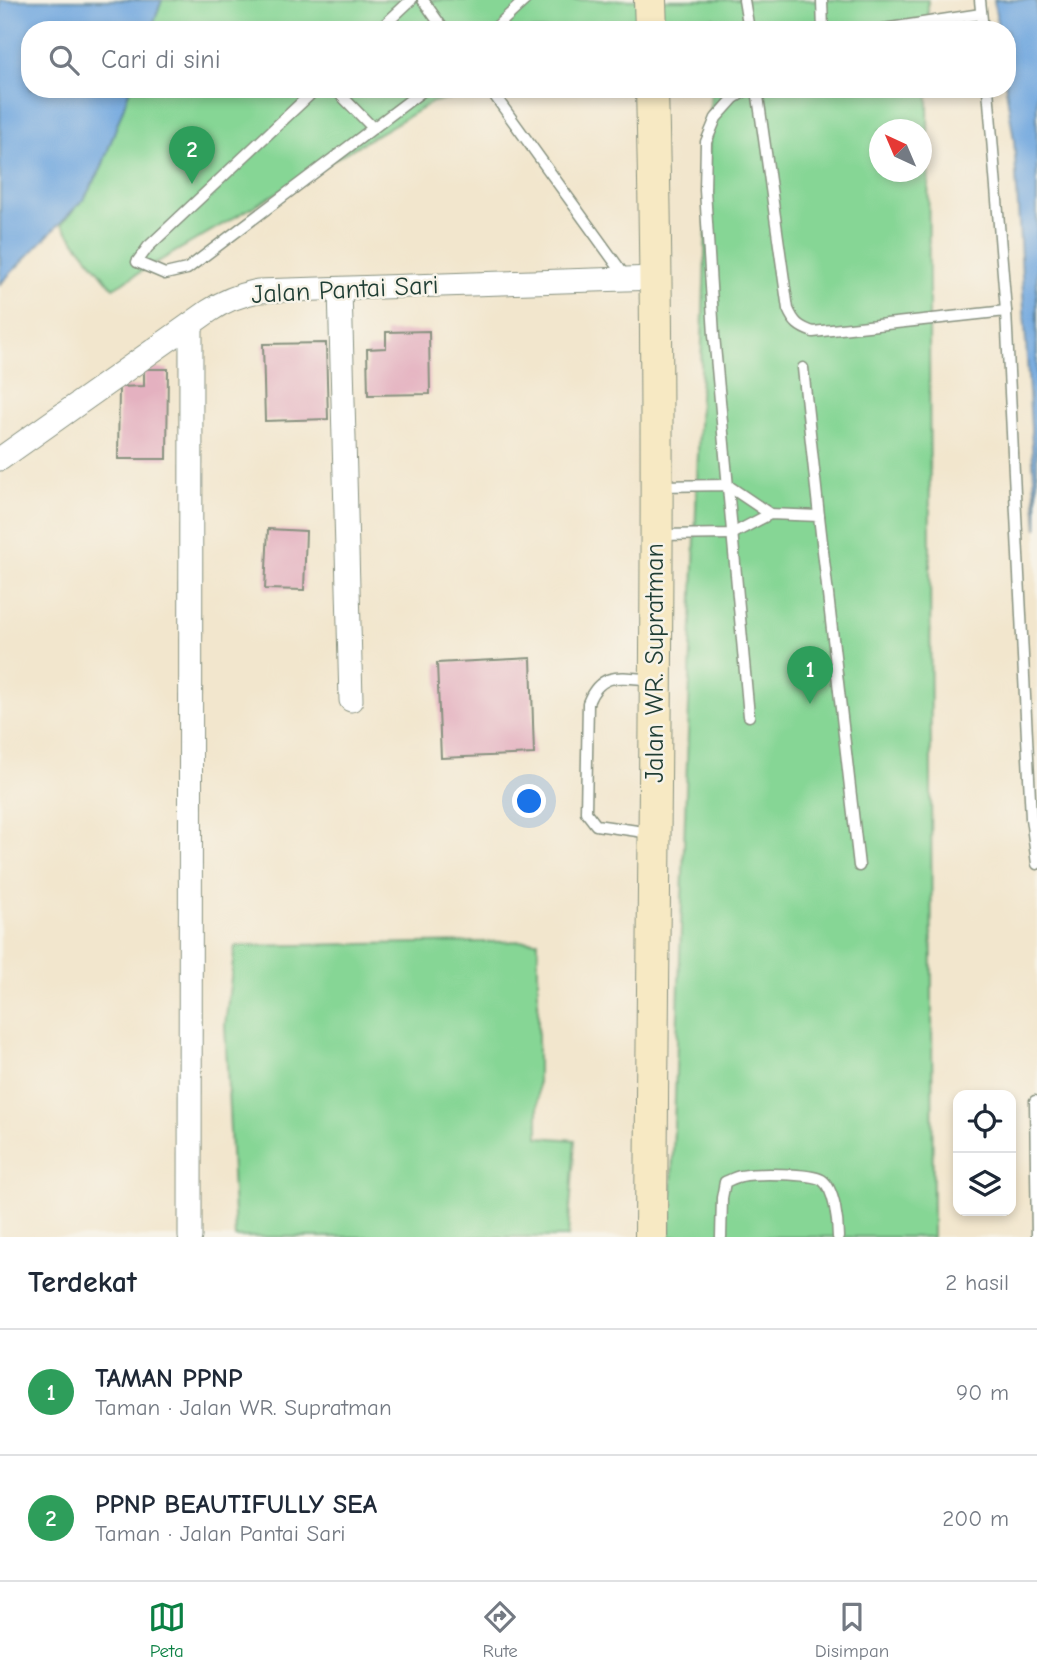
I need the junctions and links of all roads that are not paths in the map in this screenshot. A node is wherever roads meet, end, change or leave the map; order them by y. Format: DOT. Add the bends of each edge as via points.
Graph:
graph roads {
  1 [pos="411,0"];
  2 [pos="423,0"];
  3 [pos="525,0"];
  4 [pos="650,0"];
  5 [pos="744,0"];
  6 [pos="822,0"];
  7 [pos="980,0"];
  8 [pos="981,14"];
  9 [pos="389,21"];
  10 [pos="438,21"];
  11 [pos="503,21"];
  12 [pos="651,21"];
  13 [pos="748,21"];
  14 [pos="822,21"];
  15 [pos="936,21"];
  16 [pos="982,21"];
  17 [pos="306,98"];
  18 [pos="344,98"];
  19 [pos="413,98"];
  20 [pos="497,98"];
  21 [pos="652,98"];
  22 [pos="734,98"];
  23 [pos="758,98"];
  24 [pos="989,98"];
  25 [pos="373,128"];
  26 [pos="642,279"];
  27 [pos="340,289"];
  28 [pos="1006,310"];
  29 [pos="191,324"];
  30 [pos="803,368"];
  31 [pos="0,459"];
  32 [pos="727,485"];
  33 [pos="656,486"];
  34 [pos="769,514"];
  35 [pos="819,516"];
  36 [pos="732,534"];
  37 [pos="656,535"];
  38 [pos="657,680"];
  39 [pos="351,700"];
  40 [pos="749,716"];
  41 [pos="654,833"];
  42 [pos="1037,864"];
  43 [pos="859,866"];
  44 [pos="1035,1101"];
  45 [pos="190,1237"];
  46 [pos="651,1237"];
  47 [pos="721,1237"];
  48 [pos="838,1237"];
  49 [pos="1037,1237"];
  1 -- 9 [label="lane"];
  2 -- 10 [label="lane"];
  3 -- 11 [label="lane"];
  4 -- 12 [label="street"];
  5 -- 13 [label="lane"];
  6 -- 14 [label="lane"];
  7 -- 8 [label="lane"];
  8 -- 15 [label="lane"];
  8 -- 16 [label="lane"];
  17 -- 25 [label="lane" via="137,262 165,274 187,269"];
  18 -- 25 [label="lane"];
  19 -- 25 [label="lane"];
  20 -- 26 [label="lane"];
  21 -- 26 [label="street, Jalan WR. Supratman"];
  22 -- 32 [label="lane" via="716,118 706,142 705,190"];
  23 -- 28 [label="lane" via="788,309 798,326 813,332"];
  24 -- 28 [label="lane"];
  26 -- 27 [label="street, Jalan Pantai Sari"];
  26 -- 33 [label="street, Jalan WR. Supratman"];
  27 -- 29 [label="street, Jalan Pantai Sari" via="258,291 227,299"];
  27 -- 39 [label="street"];
  28 -- 42 [label="lane"];
  29 -- 31 [label="street, Jalan Pantai Sari"];
  29 -- 45 [label="street"];
  30 -- 35 [label="lane"];
  32 -- 33 [label="lane"];
  32 -- 34 [label="lane"];
  32 -- 36 [label="lane"];
  33 -- 37 [label="street, Jalan WR. Supratman"];
  34 -- 35 [label="lane"];
  34 -- 36 [label="lane"];
  35 -- 43 [label="lane"];
  36 -- 37 [label="lane"];
  36 -- 40 [label="lane"];
  37 -- 38 [label="street, Jalan WR. Supratman"];
  38 -- 41 [label="street, Jalan WR. Supratman"];
  38 -- 41 [label="lane" via="610,677 594,688 588,703 586,812 596,825"];
  41 -- 46 [label="street, Jalan WR. Supratman"];
  44 -- 49 [label="lane"];
  47 -- 48 [label="lane" via="725,1182 741,1176 805,1174 823,1180 830,1189"];
}
